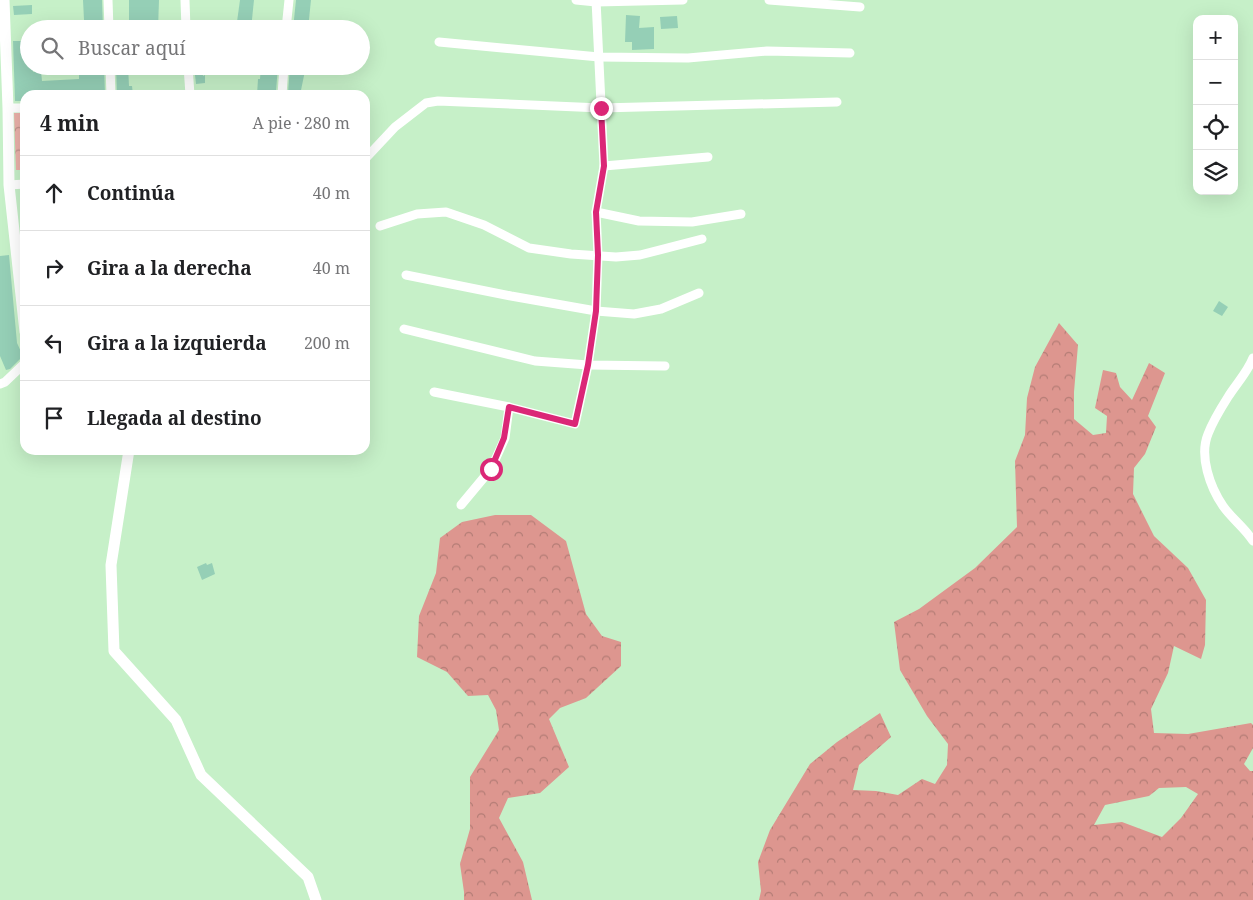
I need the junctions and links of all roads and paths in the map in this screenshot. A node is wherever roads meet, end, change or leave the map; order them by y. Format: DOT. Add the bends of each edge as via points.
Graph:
graph roads {
  1 [pos="4,0"];
  2 [pos="108,0"];
  3 [pos="186,0"];
  4 [pos="289,0"];
  5 [pos="576,0"];
  6 [pos="683,0"];
  7 [pos="769,0"];
  8 [pos="596,1"];
  9 [pos="860,7"];
  10 [pos="109,20"];
  11 [pos="186,20"];
  12 [pos="287,20"];
  13 [pos="439,42"];
  14 [pos="850,53"];
  15 [pos="599,57"];
  16 [pos="110,75"];
  17 [pos="189,75"];
  18 [pos="283,75"];
  19 [pos="111,90"];
  20 [pos="190,90"];
  21 [pos="282,90"];
  22 [pos="838,102"];
  23 [pos="8,108"];
  24 [pos="20,108"];
  25 [pos="601,108"];
  26 [pos="370,154"];
  27 [pos="708,157"];
  28 [pos="604,166"];
  29 [pos="20,184"];
  30 [pos="9,185"];
  31 [pos="596,212"];
  32 [pos="740,214"];
  33 [pos="380,226"];
  34 [pos="702,239"];
  35 [pos="598,255"];
  36 [pos="406,275"];
  37 [pos="20,285"];
  38 [pos="699,293"];
  39 [pos="596,311"];
  40 [pos="404,329"];
  41 [pos="1253,358"];
  42 [pos="588,365"];
  43 [pos="666,366"];
  44 [pos="20,368"];
  45 [pos="0,384"];
  46 [pos="434,392"];
  47 [pos="509,407"];
  48 [pos="128,455"];
  49 [pos="461,505"];
  50 [pos="1253,541"];
  51 [pos="316,900"];
  1 -- 23 [label="street"];
  2 -- 10 [label="street"];
  3 -- 11 [label="street"];
  4 -- 12 [label="street"];
  5 -- 8 [label="street"];
  6 -- 8 [label="street"];
  7 -- 9 [label="street"];
  8 -- 15 [label="street"];
  13 -- 15 [label="street"];
  14 -- 15 [label="street" via="767,51 688,58"];
  15 -- 25 [label="street"];
  16 -- 19 [label="street"];
  17 -- 20 [label="street"];
  18 -- 21 [label="street"];
  22 -- 25 [label="street"];
  23 -- 24 [label="street"];
  23 -- 30 [label="street"];
  25 -- 26 [label="street" via="426,103 395,127"];
  25 -- 28 [label="street"];
  27 -- 28 [label="street"];
  28 -- 31 [label="street"];
  29 -- 30 [label="street"];
  30 -- 37 [label="street"];
  31 -- 32 [label="street" via="639,221 692,222"];
  31 -- 35 [label="street"];
  33 -- 35 [label="street" via="416,214 446,212 529,248"];
  34 -- 35 [label="street" via="640,255"];
  35 -- 39 [label="street"];
  36 -- 39 [label="street"];
  38 -- 39 [label="street" via="661,309 634,314"];
  39 -- 42 [label="street"];
  40 -- 42 [label="street" via="535,361"];
  41 -- 50 [label="street" via="1207,435 1205,454 1208,476 1223,506"];
  42 -- 43 [label="street"];
  42 -- 47 [label="street" via="575,424"];
  44 -- 45 [label="street"];
  46 -- 47 [label="street"];
  47 -- 49 [label="street" via="504,438 491,469"];
  48 -- 51 [label="street" via="111,565 114,651 176,720 201,775 308,877"];
}
